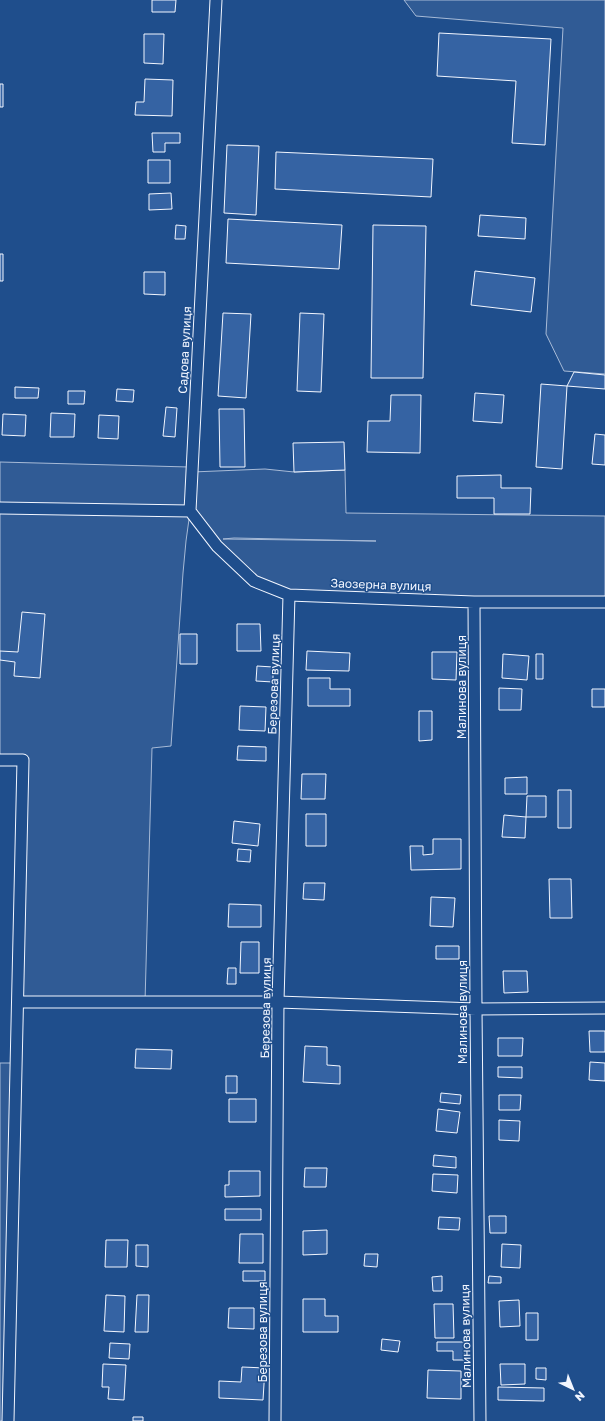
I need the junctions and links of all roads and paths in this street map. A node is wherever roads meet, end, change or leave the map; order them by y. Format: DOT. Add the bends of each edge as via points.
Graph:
graph roads {
  1 [pos="216,0"];
  2 [pos="0,508"];
  3 [pos="190,512"];
  4 [pos="289,595"];
  5 [pos="474,602"];
  6 [pos="605,602"];
  7 [pos="0,760"];
  8 [pos="22,1002"];
  9 [pos="278,1002"];
  10 [pos="476,1008"];
  11 [pos="605,1008"];
  12 [pos="8,1421"];
  13 [pos="275,1421"];
  14 [pos="480,1421"];
  1 -- 3 [label="street, Садова вулиця"];
  2 -- 3 [label="street"];
  3 -- 4 [label="street, Заозерна вулиця" via="217,546 254,581"];
  4 -- 5 [label="street, Заозерна вулиця"];
  4 -- 9 [label="street, Березова вулиця"];
  5 -- 6 [label="street, Заозерна вулиця"];
  5 -- 10 [label="street, Малинова вулиця"];
  7 -- 12 [label="street" via="23,760"];
  8 -- 9 [label="street"];
  9 -- 10 [label="street"];
  9 -- 13 [label="street, Березова вулиця"];
  10 -- 11 [label="street"];
  10 -- 14 [label="street, Малинова вулиця"];
}
